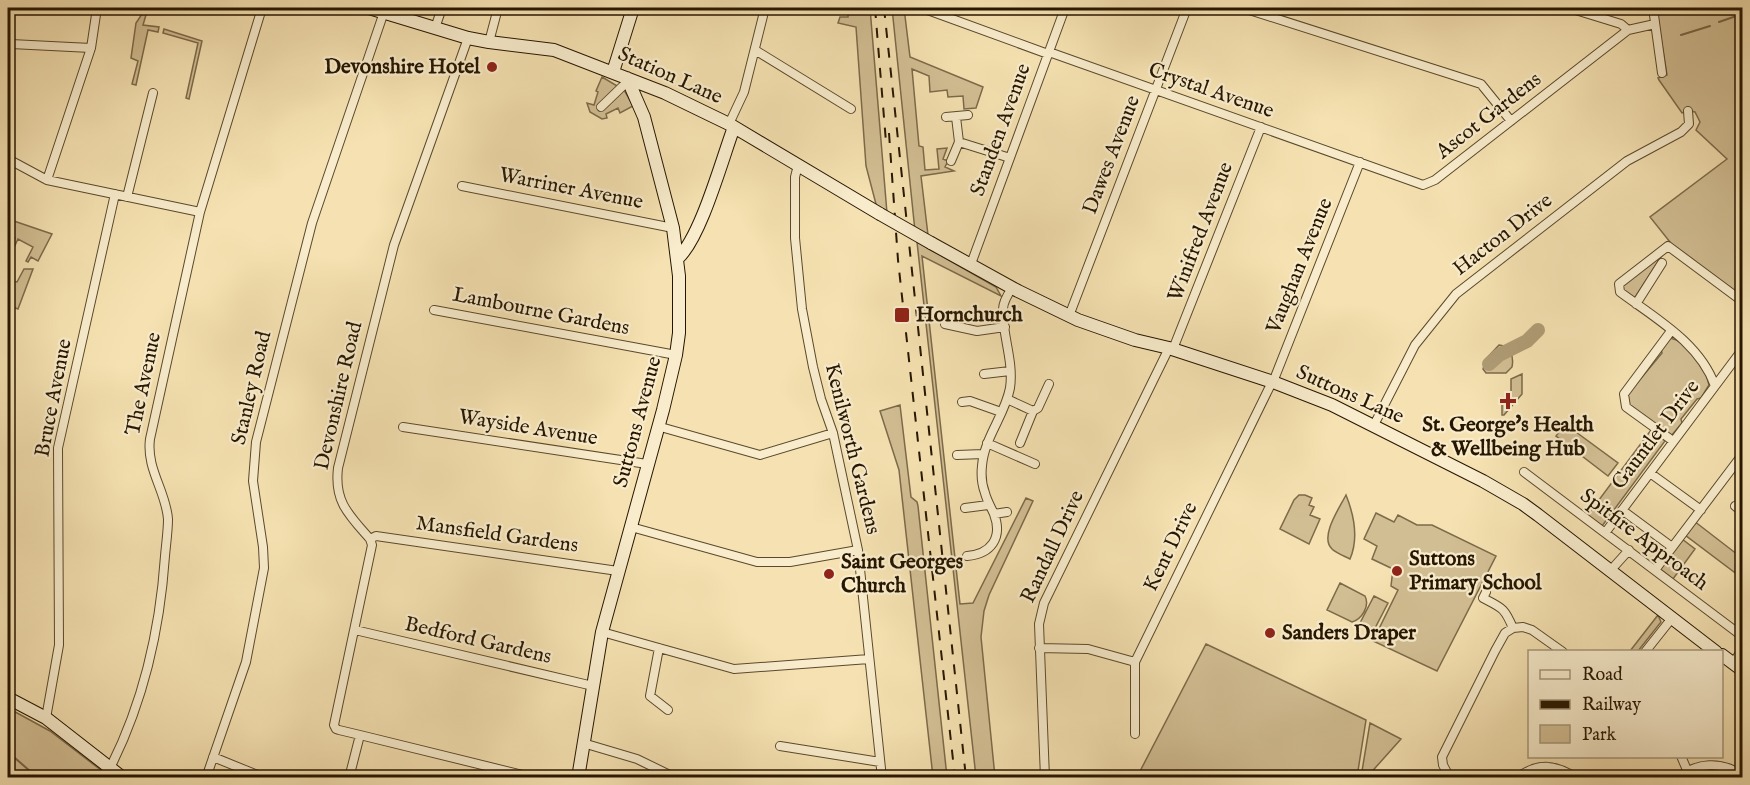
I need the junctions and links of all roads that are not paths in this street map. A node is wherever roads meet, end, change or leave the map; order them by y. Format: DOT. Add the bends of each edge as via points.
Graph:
graph roads {
  1 [pos="97,8"];
  2 [pos="262,8"];
  3 [pos="369,8"];
  4 [pos="442,8"];
  5 [pos="498,8"];
  6 [pos="633,8"];
  7 [pos="765,8"];
  8 [pos="922,8"];
  9 [pos="1065,8"];
  10 [pos="1187,8"];
  11 [pos="1243,8"];
  12 [pos="1569,8"];
  13 [pos="1653,8"];
  14 [pos="384,11"];
  15 [pos="1655,24"];
  16 [pos="435,28"];
  17 [pos="1628,30"];
  18 [pos="468,38"];
  19 [pos="489,42"];
  20 [pos="92,48"];
  21 [pos="755,50"];
  22 [pos="1049,53"];
  23 [pos="8,55"];
  24 [pos="613,72"];
  25 [pos="1662,73"];
  26 [pos="627,80"];
  27 [pos="1156,91"];
  28 [pos="153,93"];
  29 [pos="601,107"];
  30 [pos="851,109"];
  31 [pos="1688,111"];
  32 [pos="969,115"];
  33 [pos="946,117"];
  34 [pos="956,117"];
  35 [pos="1511,121"];
  36 [pos="732,125"];
  37 [pos="1261,127"];
  38 [pos="959,142"];
  39 [pos="1010,158"];
  40 [pos="8,159"];
  41 [pos="951,161"];
  42 [pos="1360,162"];
  43 [pos="798,165"];
  44 [pos="47,180"];
  45 [pos="462,186"];
  46 [pos="115,194"];
  47 [pos="127,197"];
  48 [pos="200,212"];
  49 [pos="673,228"];
  50 [pos="931,243"];
  51 [pos="678,258"];
  52 [pos="1662,263"];
  53 [pos="971,264"];
  54 [pos="1012,288"];
  55 [pos="1743,301"];
  56 [pos="1635,304"];
  57 [pos="434,310"];
  58 [pos="1069,316"];
  59 [pos="945,324"];
  60 [pos="1005,327"];
  61 [pos="1671,331"];
  62 [pos="1171,348"];
  63 [pos="1743,350"];
  64 [pos="676,355"];
  65 [pos="1739,363"];
  66 [pos="1010,371"];
  67 [pos="984,374"];
  68 [pos="1272,382"];
  69 [pos="1049,384"];
  70 [pos="1715,386"];
  71 [pos="1007,399"];
  72 [pos="962,402"];
  73 [pos="1033,411"];
  74 [pos="1001,412"];
  75 [pos="1374,425"];
  76 [pos="657,426"];
  77 [pos="403,427"];
  78 [pos="833,433"];
  79 [pos="1673,441"];
  80 [pos="987,443"];
  81 [pos="1020,443"];
  82 [pos="983,454"];
  83 [pos="957,455"];
  84 [pos="1743,455"];
  85 [pos="647,464"];
  86 [pos="1035,464"];
  87 [pos="1739,465"];
  88 [pos="1524,472"];
  89 [pos="1650,472"];
  90 [pos="988,505"];
  91 [pos="965,508"];
  92 [pos="1622,510"];
  93 [pos="1701,510"];
  94 [pos="1006,512"];
  95 [pos="994,514"];
  96 [pos="631,527"];
  97 [pos="1605,532"];
  98 [pos="370,540"];
  99 [pos="1672,547"];
  100 [pos="858,550"];
  101 [pos="1629,550"];
  102 [pos="967,556"];
  103 [pos="1655,570"];
  104 [pos="618,571"];
  105 [pos="1610,571"];
  106 [pos="1486,592"];
  107 [pos="1672,618"];
  108 [pos="1513,628"];
  109 [pos="356,630"];
  110 [pos="602,632"];
  111 [pos="1743,636"];
  112 [pos="659,648"];
  113 [pos="1039,648"];
  114 [pos="1562,650"];
  115 [pos="1647,650"];
  116 [pos="1715,650"];
  117 [pos="1743,650"];
  118 [pos="1723,656"];
  119 [pos="869,659"];
  120 [pos="1135,662"];
  121 [pos="1738,667"];
  122 [pos="593,686"];
  123 [pos="8,698"];
  124 [pos="668,710"];
  125 [pos="46,718"];
  126 [pos="1135,734"];
  127 [pos="360,735"];
  128 [pos="583,743"];
  129 [pos="780,746"];
  130 [pos="213,757"];
  131 [pos="1682,758"];
  132 [pos="880,762"];
  133 [pos="110,768"];
  134 [pos="1727,768"];
  135 [pos="1687,770"];
  136 [pos="1743,775"];
  137 [pos="1573,776"];
  138 [pos="123,777"];
  139 [pos="206,777"];
  140 [pos="265,777"];
  141 [pos="349,777"];
  142 [pos="535,777"];
  143 [pos="578,777"];
  144 [pos="676,777"];
  145 [pos="882,777"];
  146 [pos="1045,777"];
  147 [pos="1450,777"];
  148 [pos="1517,777"];
  149 [pos="1678,777"];
  150 [pos="1723,777"];
  1 -- 20 [label="street"];
  2 -- 48 [label="street, The Avenue"];
  3 -- 14 [label="street, Station Lane"];
  4 -- 16 [label="street"];
  5 -- 19 [label="street"];
  6 -- 24 [label="street"];
  7 -- 21 [label="street"];
  8 -- 22 [label="street, Crystal Avenue"];
  9 -- 22 [label="street, Standen Avenue"];
  10 -- 27 [label="street, Dawes Avenue"];
  11 -- 35 [label="street" via="1481,84"];
  12 -- 17 [label="street" via="1621,24"];
  13 -- 15 [label="street"];
  14 -- 16 [label="street, Station Lane"];
  14 -- 130 [label="street, Stanley Road" via="312,223 258,431 253,481 264,568 246,662"];
  15 -- 17 [label="street"];
  15 -- 25 [label="street"];
  16 -- 18 [label="street, Station Lane"];
  17 -- 35 [label="street, Ascot Gardens"];
  18 -- 19 [label="street, Station Lane"];
  18 -- 98 [label="street, Devonshire Road" via="394,245 338,468 340,501"];
  19 -- 24 [label="street, Station Lane" via="554,50"];
  20 -- 23 [label="street" via="11,44"];
  20 -- 44 [label="street"];
  21 -- 30 [label="street"];
  21 -- 36 [label="street"];
  22 -- 27 [label="street, Crystal Avenue"];
  22 -- 39 [label="street, Standen Avenue"];
  24 -- 26 [label="street, Station Lane"];
  26 -- 29 [label="street, Station Lane"];
  26 -- 36 [label="street, Station Lane" via="666,93"];
  26 -- 49 [label="street, Suttons Avenue" via="644,117"];
  27 -- 37 [label="street, Crystal Avenue"];
  27 -- 58 [label="street, Dawes Avenue"];
  28 -- 47 [label="street"];
  31 -- 75 [label="street, Hacton Drive" via="1689,124 1681,132 1627,161 1456,294 1415,345"];
  32 -- 34 [label="street"];
  33 -- 34 [label="street"];
  34 -- 38 [label="street"];
  35 -- 42 [label="street, Ascot Gardens" via="1427,185"];
  36 -- 43 [label="street, Station Lane"];
  36 -- 51 [label="street" via="695,233"];
  37 -- 42 [label="street, Crystal Avenue"];
  37 -- 62 [label="street, Winifred Avenue"];
  38 -- 39 [label="street"];
  38 -- 41 [label="street"];
  39 -- 53 [label="street, Standen Avenue"];
  40 -- 44 [label="street"];
  42 -- 68 [label="street, Vaughan Avenue"];
  43 -- 50 [label="street, Station Lane, bridge"];
  43 -- 78 [label="street, Kenilworth Gardens" via="794,227 801,309"];
  44 -- 46 [label="street"];
  45 -- 49 [label="street, Warriner Avenue"];
  46 -- 47 [label="street"];
  46 -- 125 [label="street, Bruce Avenue" via="58,448 59,645"];
  47 -- 48 [label="street"];
  48 -- 133 [label="street, The Avenue" via="149,449 168,519 162,596 141,692"];
  49 -- 51 [label="street, Suttons Avenue"];
  50 -- 53 [label="street, Suttons Lane"];
  51 -- 64 [label="street, Suttons Avenue" via="681,303"];
  52 -- 56 [label="street"];
  53 -- 54 [label="street, Suttons Lane"];
  54 -- 58 [label="street, Suttons Lane"];
  54 -- 60 [label="street" via="1003,308"];
  55 -- 56 [label="street" via="1668,246 1619,284 1620,292"];
  56 -- 61 [label="street"];
  57 -- 64 [label="street, Lambourne Gardens"];
  58 -- 62 [label="street, Suttons Lane"];
  59 -- 60 [label="street" via="977,331"];
  60 -- 66 [label="street"];
  61 -- 70 [label="street" via="1695,350"];
  61 -- 79 [label="street" via="1624,394 1624,401 1626,407"];
  62 -- 68 [label="street, Suttons Lane"];
  62 -- 113 [label="street, Randall Drive" via="1044,603"];
  63 -- 65 [label="street, Gauntlet Drive"];
  64 -- 76 [label="street, Suttons Avenue"];
  65 -- 70 [label="street, Gauntlet Drive"];
  66 -- 67 [label="street"];
  66 -- 71 [label="street"];
  68 -- 75 [label="street, Suttons Lane"];
  68 -- 120 [label="street, Kent Drive"];
  69 -- 73 [label="street"];
  70 -- 79 [label="street, Gauntlet Drive"];
  71 -- 73 [label="street"];
  71 -- 74 [label="street"];
  72 -- 74 [label="street"];
  73 -- 81 [label="street"];
  74 -- 80 [label="street"];
  75 -- 105 [label="street, Suttons Lane" via="1523,504"];
  76 -- 78 [label="street" via="760,455"];
  76 -- 85 [label="street, Suttons Avenue"];
  77 -- 85 [label="street, Wayside Avenue"];
  78 -- 100 [label="street, Kenilworth Gardens"];
  79 -- 89 [label="street, Gauntlet Drive"];
  80 -- 82 [label="street"];
  80 -- 86 [label="street"];
  82 -- 83 [label="street"];
  82 -- 90 [label="street" via="982,478"];
  84 -- 87 [label="street"];
  85 -- 96 [label="street, Suttons Avenue"];
  87 -- 93 [label="street"];
  88 -- 97 [label="street, Spitfire Approach"];
  89 -- 92 [label="street, Gauntlet Drive"];
  89 -- 93 [label="street"];
  90 -- 91 [label="street"];
  90 -- 95 [label="street"];
  92 -- 97 [label="street, Gauntlet Drive"];
  92 -- 99 [label="street"];
  93 -- 99 [label="street"];
  94 -- 95 [label="street"];
  95 -- 102 [label="street" via="994,543 983,553"];
  96 -- 100 [label="street" via="757,562 790,562"];
  96 -- 104 [label="street, Suttons Avenue"];
  97 -- 101 [label="street, Spitfire Approach"];
  98 -- 104 [label="street, Mansfield Gardens" via="376,536"];
  98 -- 109 [label="street" via="372,552"];
  99 -- 103 [label="street"];
  100 -- 119 [label="street, Kenilworth Gardens"];
  101 -- 103 [label="street, Spitfire Approach"];
  101 -- 105 [label="street"];
  103 -- 111 [label="street, Spitfire Approach"];
  104 -- 110 [label="street, Suttons Avenue"];
  105 -- 107 [label="street, Suttons Lane"];
  106 -- 108 [label="street" via="1483,598 1506,612"];
  107 -- 115 [label="street"];
  107 -- 116 [label="street, Suttons Lane"];
  108 -- 114 [label="street" via="1532,630"];
  108 -- 147 [label="street" via="1501,639 1449,740 1442,757"];
  109 -- 122 [label="street, Bedford Gardens"];
  109 -- 127 [label="street" via="334,725"];
  110 -- 112 [label="street"];
  110 -- 122 [label="street, Suttons Avenue"];
  112 -- 119 [label="street" via="734,669"];
  112 -- 124 [label="street" via="650,696"];
  113 -- 120 [label="street" via="1088,649"];
  113 -- 146 [label="street, Randall Drive"];
  117 -- 121 [label="street"];
  118 -- 121 [label="street"];
  119 -- 132 [label="street, Kenilworth Gardens"];
  120 -- 126 [label="street, Kent Drive"];
  122 -- 128 [label="street, Suttons Avenue"];
  123 -- 125 [label="street"];
  125 -- 133 [label="street"];
  127 -- 141 [label="street"];
  127 -- 142 [label="street"];
  128 -- 143 [label="street, Suttons Avenue"];
  128 -- 144 [label="street" via="636,759"];
  129 -- 132 [label="street"];
  130 -- 139 [label="street, Stanley Road"];
  130 -- 140 [label="street"];
  131 -- 135 [label="street"];
  132 -- 145 [label="street, Kenilworth Gardens"];
  133 -- 138 [label="street"];
  134 -- 135 [label="street" via="1712,765"];
  134 -- 136 [label="street"];
  134 -- 150 [label="street"];
  135 -- 149 [label="street"];
  137 -- 148 [label="street" via="1544,766 1531,768"];
}
